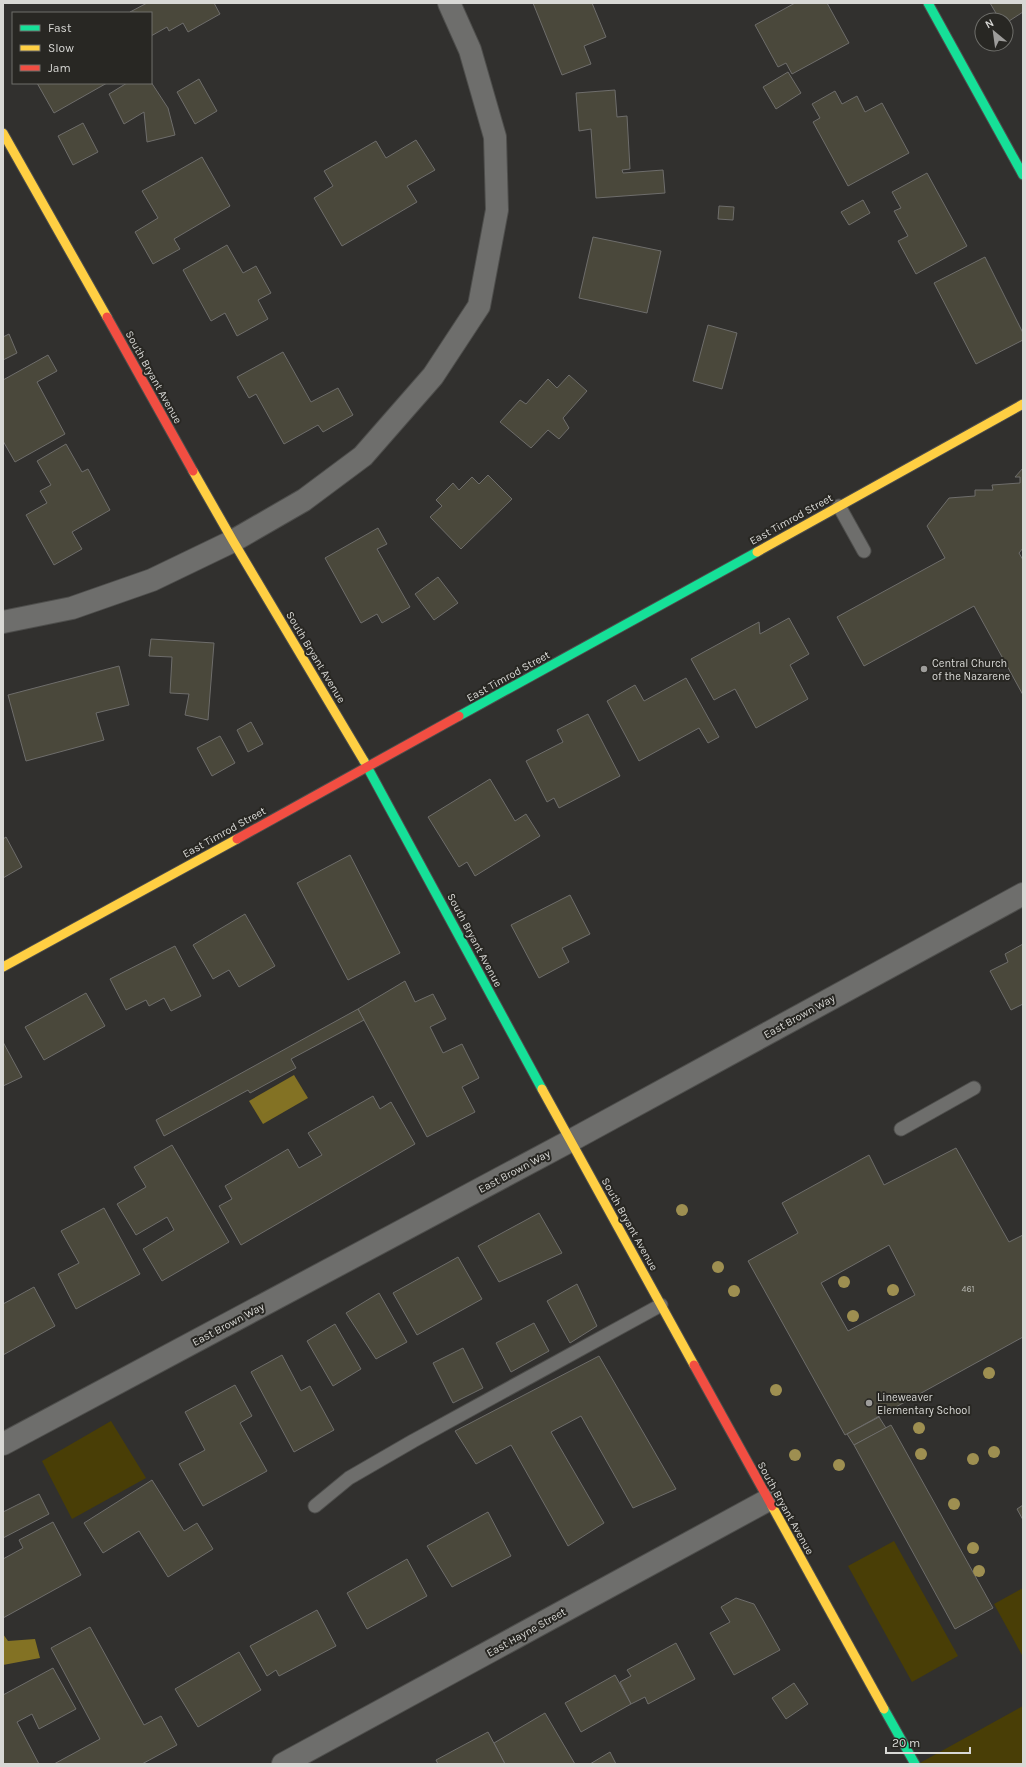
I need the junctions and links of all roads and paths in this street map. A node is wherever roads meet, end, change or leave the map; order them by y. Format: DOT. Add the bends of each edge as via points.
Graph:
graph roads {
  1 [pos="449,3"];
  2 [pos="928,3"];
  3 [pos="3,133"];
  4 [pos="1023,175"];
  5 [pos="1023,404"];
  6 [pos="839,506"];
  7 [pos="233,541"];
  8 [pos="864,552"];
  9 [pos="3,622"];
  10 [pos="367,767"];
  11 [pos="1023,894"];
  12 [pos="3,967"];
  13 [pos="974,1088"];
  14 [pos="901,1129"];
  15 [pos="570,1141"];
  16 [pos="660,1305"];
  17 [pos="3,1444"];
  18 [pos="768,1500"];
  19 [pos="316,1506"];
  20 [pos="283,1764"];
  21 [pos="915,1764"];
  1 -- 7 [label="street" via="470,50 495,138 497,210 479,306 433,376 363,456 304,500"];
  2 -- 4 [label="street"];
  3 -- 7 [label="street, South Bryant Avenue"];
  5 -- 6 [label="street, East Timrod Street"];
  6 -- 8 [label="lane"];
  6 -- 10 [label="street, East Timrod Street"];
  7 -- 9 [label="street" via="152,580 79,606"];
  7 -- 10 [label="street, South Bryant Avenue"];
  10 -- 12 [label="street, East Timrod Street"];
  10 -- 15 [label="street, South Bryant Avenue"];
  11 -- 15 [label="street, East Brown Way"];
  13 -- 14 [label="lane"];
  15 -- 16 [label="street, South Bryant Avenue"];
  15 -- 17 [label="street, East Brown Way"];
  16 -- 18 [label="street, South Bryant Avenue"];
  16 -- 19 [label="lane" via="349,1478"];
  18 -- 20 [label="street, East Hayne Street"];
  18 -- 21 [label="street, South Bryant Avenue"];
}
